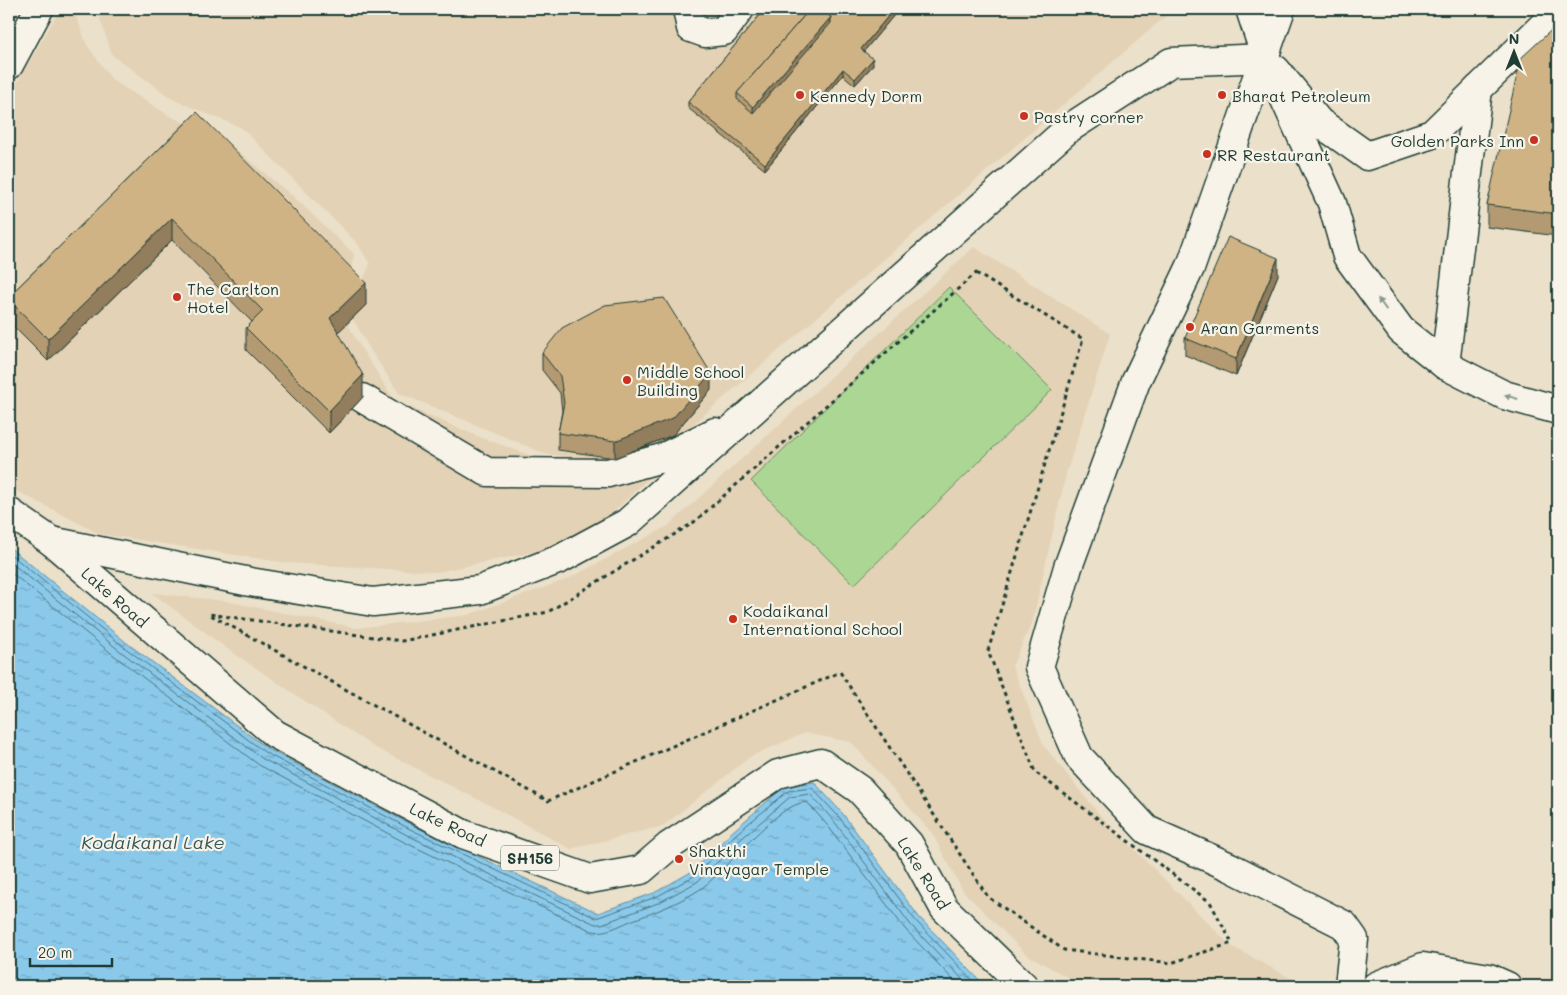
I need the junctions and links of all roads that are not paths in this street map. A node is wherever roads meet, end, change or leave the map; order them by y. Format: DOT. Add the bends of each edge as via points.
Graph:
graph roads {
  1 [pos="39,9"];
  2 [pos="687,9"];
  3 [pos="740,9"];
  4 [pos="1250,9"];
  5 [pos="1281,9"];
  6 [pos="1558,11"];
  7 [pos="1266,58"];
  8 [pos="9,65"];
  9 [pos="1478,89"];
  10 [pos="1445,366"];
  11 [pos="362,398"];
  12 [pos="1558,410"];
  13 [pos="744,418"];
  14 [pos="9,512"];
  15 [pos="51,541"];
  16 [pos="1024,986"];
  17 [pos="1349,986"];
  18 [pos="1376,986"];
  19 [pos="1507,986"];
  1 -- 8 [label="street"];
  2 -- 3 [label="street" via="691,28 705,33 724,31"];
  4 -- 7 [label="street"];
  5 -- 7 [label="street"];
  6 -- 9 [label="street"];
  7 -- 9 [label="street" via="1319,122 1367,156 1432,134"];
  10 -- 7 [label="street, one-way" via="1401,330 1347,256 1332,203"];
  7 -- 13 [label="street" via="1171,62 1068,129"];
  7 -- 17 [label="street" via="1191,266 1136,381 1068,568 1039,667 1079,757 1147,830 1344,925 1354,939"];
  9 -- 10 [label="street"];
  12 -- 10 [label="street, one-way" via="1504,395"];
  11 -- 13 [label="street" via="487,472 608,473 662,458"];
  13 -- 15 [label="street" via="627,523 560,559 480,590 373,602 250,582"];
  14 -- 15 [label="street, Lake Road / SH156"];
  15 -- 16 [label="street, Lake Road / SH156" via="275,734 463,834 590,879 641,870 669,846 778,774 821,763 860,790 908,844 944,908"];
  18 -- 19 [label="street" via="1424,967 1489,978"];
}
